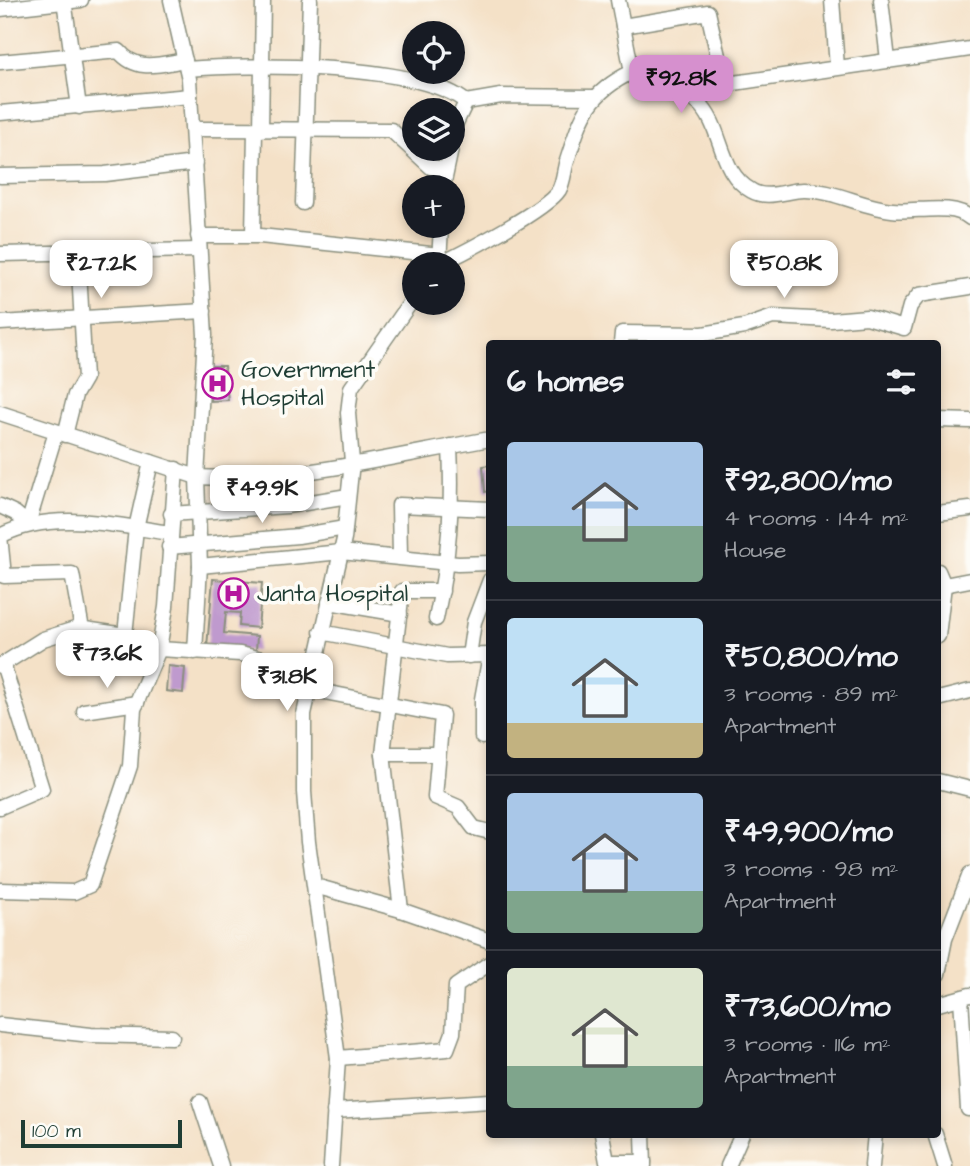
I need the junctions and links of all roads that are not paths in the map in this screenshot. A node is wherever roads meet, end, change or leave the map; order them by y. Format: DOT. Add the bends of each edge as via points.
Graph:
graph roads {
  1 [pos="81,0"];
  2 [pos="172,0"];
  3 [pos="263,0"];
  4 [pos="310,0"];
  5 [pos="618,0"];
  6 [pos="832,0"];
  7 [pos="881,0"];
  8 [pos="64,1"];
  9 [pos="711,6"];
  10 [pos="0,9"];
  11 [pos="623,26"];
  12 [pos="970,49"];
  13 [pos="71,53"];
  14 [pos="888,60"];
  15 [pos="0,62"];
  16 [pos="186,64"];
  17 [pos="837,67"];
  18 [pos="262,68"];
  19 [pos="306,69"];
  20 [pos="632,72"];
  21 [pos="725,87"];
  22 [pos="190,96"];
  23 [pos="593,97"];
  24 [pos="695,100"];
  25 [pos="466,102"];
  26 [pos="79,107"];
  27 [pos="0,113"];
  28 [pos="193,129"];
  29 [pos="258,130"];
  30 [pos="306,130"];
  31 [pos="447,161"];
  32 [pos="195,163"];
  33 [pos="444,169"];
  34 [pos="444,175"];
  35 [pos="0,176"];
  36 [pos="303,203"];
  37 [pos="970,218"];
  38 [pos="253,235"];
  39 [pos="199,243"];
  40 [pos="460,252"];
  41 [pos="78,253"];
  42 [pos="0,254"];
  43 [pos="402,256"];
  44 [pos="970,287"];
  45 [pos="204,311"];
  46 [pos="402,315"];
  47 [pos="80,319"];
  48 [pos="0,323"];
  49 [pos="621,340"];
  50 [pos="0,413"];
  51 [pos="941,420"];
  52 [pos="970,421"];
  53 [pos="61,433"];
  54 [pos="486,440"];
  55 [pos="450,446"];
  56 [pos="150,462"];
  57 [pos="352,463"];
  58 [pos="176,469"];
  59 [pos="197,477"];
  60 [pos="348,496"];
  61 [pos="0,506"];
  62 [pos="453,506"];
  63 [pos="486,509"];
  64 [pos="970,509"];
  65 [pos="198,512"];
  66 [pos="941,513"];
  67 [pos="171,514"];
  68 [pos="28,524"];
  69 [pos="136,528"];
  70 [pos="345,528"];
  71 [pos="0,536"];
  72 [pos="169,540"];
  73 [pos="199,546"];
  74 [pos="341,552"];
  75 [pos="400,556"];
  76 [pos="448,563"];
  77 [pos="486,563"];
  78 [pos="200,566"];
  79 [pos="941,578"];
  80 [pos="970,580"];
  81 [pos="944,585"];
  82 [pos="486,590"];
  83 [pos="442,591"];
  84 [pos="329,603"];
  85 [pos="941,610"];
  86 [pos="400,614"];
  87 [pos="436,618"];
  88 [pos="82,629"];
  89 [pos="321,632"];
  90 [pos="125,635"];
  91 [pos="397,647"];
  92 [pos="159,649"];
  93 [pos="195,652"];
  94 [pos="486,655"];
  95 [pos="469,656"];
  96 [pos="1,665"];
  97 [pos="312,670"];
  98 [pos="486,677"];
  99 [pos="309,689"];
  100 [pos="970,691"];
  101 [pos="941,698"];
  102 [pos="137,703"];
  103 [pos="389,703"];
  104 [pos="84,711"];
  105 [pos="481,737"];
  106 [pos="383,754"];
  107 [pos="437,754"];
  108 [pos="941,782"];
  109 [pos="970,789"];
  110 [pos="0,807"];
  111 [pos="486,831"];
  112 [pos="970,874"];
  113 [pos="315,886"];
  114 [pos="0,890"];
  115 [pos="965,907"];
  116 [pos="401,910"];
  117 [pos="486,940"];
  118 [pos="941,959"];
  119 [pos="486,966"];
  120 [pos="966,996"];
  121 [pos="941,1003"];
  122 [pos="0,1025"];
  123 [pos="172,1037"];
  124 [pos="338,1058"];
  125 [pos="486,1101"];
  126 [pos="200,1102"];
  127 [pos="968,1109"];
  128 [pos="334,1111"];
  129 [pos="603,1138"];
  130 [pos="643,1138"];
  131 [pos="740,1138"];
  132 [pos="876,1138"];
  133 [pos="936,1138"];
  134 [pos="644,1164"];
  135 [pos="221,1166"];
  136 [pos="331,1166"];
  137 [pos="728,1166"];
  138 [pos="872,1166"];
  139 [pos="945,1166"];
  1 -- 8 [label="street"];
  2 -- 16 [label="street"];
  3 -- 18 [label="street"];
  4 -- 19 [label="street"];
  5 -- 11 [label="street"];
  6 -- 17 [label="street"];
  7 -- 14 [label="street"];
  8 -- 10 [label="street"];
  8 -- 13 [label="street"];
  9 -- 11 [label="street"];
  9 -- 21 [label="street"];
  11 -- 20 [label="street"];
  12 -- 14 [label="street"];
  13 -- 15 [label="street"];
  13 -- 16 [label="street" via="119,51 128,62 143,67"];
  13 -- 26 [label="street"];
  14 -- 17 [label="street"];
  16 -- 18 [label="street"];
  16 -- 22 [label="street"];
  17 -- 21 [label="street"];
  18 -- 19 [label="street"];
  18 -- 29 [label="street"];
  19 -- 25 [label="street" via="407,77 443,87"];
  19 -- 30 [label="street"];
  20 -- 23 [label="street"];
  20 -- 24 [label="street" via="644,75 667,93"];
  21 -- 24 [label="street"];
  22 -- 26 [label="street"];
  22 -- 28 [label="street"];
  23 -- 25 [label="street" via="526,95"];
  23 -- 40 [label="street" via="559,189 490,238"];
  24 -- 37 [label="street" via="709,115 726,163 752,192 823,192 891,210 950,210"];
  26 -- 27 [label="street"];
  28 -- 29 [label="street"];
  28 -- 32 [label="street"];
  29 -- 30 [label="street"];
  29 -- 38 [label="street"];
  30 -- 33 [label="street" via="391,130 431,167"];
  30 -- 36 [label="street"];
  31 -- 33 [label="street"];
  32 -- 35 [label="street" via="105,174"];
  32 -- 39 [label="street"];
  33 -- 34 [label="street"];
  38 -- 39 [label="street"];
  38 -- 43 [label="street"];
  39 -- 41 [label="street"];
  39 -- 45 [label="street"];
  41 -- 42 [label="street"];
  41 -- 47 [label="street"];
  44 -- 49 [label="street" via="919,295 910,306 904,328 867,317 773,317 703,334 622,333"];
  45 -- 47 [label="street"];
  45 -- 59 [label="street"];
  46 -- 57 [label="street" via="351,388"];
  47 -- 48 [label="street"];
  47 -- 53 [label="street" via="85,378"];
  50 -- 53 [label="street"];
  51 -- 52 [label="street"];
  53 -- 56 [label="street"];
  53 -- 68 [label="street"];
  54 -- 55 [label="street"];
  55 -- 57 [label="street"];
  55 -- 62 [label="street"];
  56 -- 58 [label="street"];
  56 -- 69 [label="street"];
  57 -- 59 [label="street" via="222,479"];
  57 -- 60 [label="street"];
  58 -- 59 [label="street"];
  58 -- 67 [label="street"];
  59 -- 65 [label="street"];
  60 -- 65 [label="street" via="288,506"];
  60 -- 70 [label="street"];
  61 -- 68 [label="street"];
  62 -- 63 [label="street"];
  62 -- 75 [label="street" via="399,505"];
  62 -- 76 [label="street"];
  64 -- 66 [label="street"];
  65 -- 67 [label="street"];
  65 -- 73 [label="street"];
  67 -- 72 [label="street"];
  68 -- 69 [label="street" via="55,520"];
  68 -- 71 [label="street"];
  69 -- 72 [label="street"];
  69 -- 90 [label="street"];
  70 -- 73 [label="street"];
  70 -- 74 [label="street"];
  71 -- 88 [label="street" via="4,576 72,574"];
  72 -- 73 [label="street"];
  72 -- 92 [label="street"];
  73 -- 78 [label="street"];
  74 -- 75 [label="street"];
  74 -- 78 [label="street"];
  74 -- 84 [label="street"];
  75 -- 76 [label="street"];
  76 -- 77 [label="street"];
  76 -- 83 [label="street"];
  78 -- 93 [label="street"];
  79 -- 81 [label="street"];
  80 -- 81 [label="street"];
  81 -- 85 [label="street"];
  82 -- 95 [label="street" via="474,622"];
  83 -- 86 [label="street" via="402,590"];
  83 -- 87 [label="street"];
  84 -- 86 [label="street"];
  84 -- 89 [label="street"];
  86 -- 91 [label="street"];
  88 -- 90 [label="street"];
  88 -- 96 [label="street" via="43,639"];
  89 -- 91 [label="street"];
  89 -- 97 [label="street"];
  90 -- 92 [label="street"];
  91 -- 95 [label="street"];
  91 -- 103 [label="street"];
  92 -- 93 [label="street"];
  92 -- 102 [label="street"];
  93 -- 97 [label="street" via="240,654"];
  94 -- 95 [label="street"];
  96 -- 110 [label="street" via="42,789"];
  97 -- 99 [label="street"];
  98 -- 105 [label="street"];
  99 -- 103 [label="street"];
  99 -- 113 [label="street" via="304,714 304,792"];
  100 -- 101 [label="street"];
  102 -- 104 [label="street"];
  102 -- 114 [label="street" via="130,766 90,885 74,892"];
  103 -- 106 [label="street"];
  103 -- 107 [label="street" via="442,715"];
  106 -- 107 [label="street"];
  106 -- 116 [label="street"];
  107 -- 111 [label="street" via="435,797 458,807 474,828"];
  108 -- 109 [label="street"];
  112 -- 115 [label="street"];
  113 -- 116 [label="street"];
  113 -- 124 [label="street"];
  115 -- 118 [label="street" via="945,939"];
  116 -- 117 [label="street"];
  119 -- 124 [label="street" via="456,986 453,1033 447,1049"];
  120 -- 121 [label="street"];
  120 -- 127 [label="street"];
  122 -- 123 [label="street" via="91,1035"];
  124 -- 128 [label="street"];
  125 -- 128 [label="street"];
  126 -- 135 [label="street"];
  128 -- 136 [label="street"];
  129 -- 134 [label="street" via="607,1162"];
  130 -- 134 [label="street"];
  131 -- 137 [label="street"];
  132 -- 138 [label="street"];
  133 -- 139 [label="street"];
}
